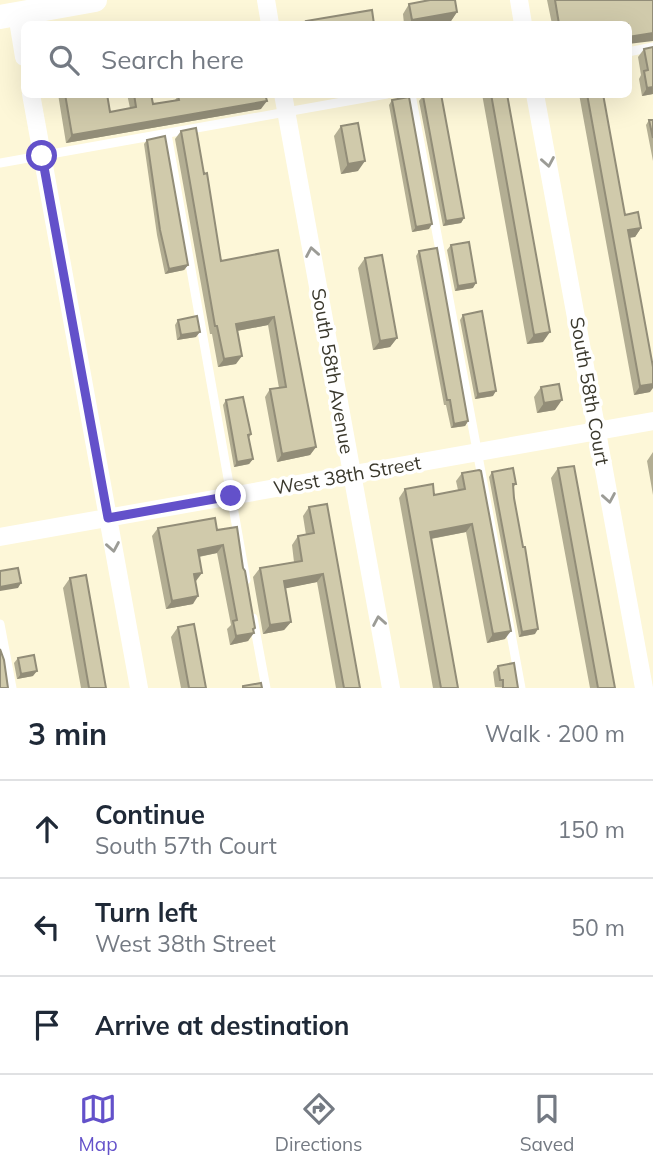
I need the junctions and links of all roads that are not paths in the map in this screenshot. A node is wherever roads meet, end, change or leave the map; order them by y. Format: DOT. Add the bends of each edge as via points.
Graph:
graph roads {
  1 [pos="95,0"];
  2 [pos="266,0"];
  3 [pos="519,0"];
  4 [pos="8,15"];
  5 [pos="270,21"];
  6 [pos="522,21"];
  7 [pos="653,47"];
  8 [pos="21,49"];
  9 [pos="632,51"];
  10 [pos="32,98"];
  11 [pos="346,98"];
  12 [pos="412,98"];
  13 [pos="536,98"];
  14 [pos="284,104"];
  15 [pos="167,134"];
  16 [pos="42,156"];
  17 [pos="0,163"];
  18 [pos="653,421"];
  19 [pos="597,431"];
  20 [pos="478,452"];
  21 [pos="352,474"];
  22 [pos="231,496"];
  23 [pos="108,518"];
  24 [pos="0,537"];
  25 [pos="249,596"];
  26 [pos="251,609"];
  27 [pos="0,624"];
  28 [pos="12,688"];
  29 [pos="139,688"];
  30 [pos="266,688"];
  31 [pos="391,688"];
  32 [pos="521,688"];
  33 [pos="643,688"];
  1 -- 4 [label="main road"];
  2 -- 5 [label="street"];
  3 -- 6 [label="street"];
  4 -- 8 [label="street"];
  7 -- 9 [label="lane"];
  10 -- 16 [label="street"];
  11 -- 14 [label="lane"];
  12 -- 20 [label="lane"];
  13 -- 19 [label="street, South 58th Court, one-way"];
  14 -- 15 [label="lane"];
  21 -- 14 [label="street, South 58th Avenue, one-way"];
  15 -- 16 [label="lane"];
  15 -- 22 [label="lane"];
  16 -- 17 [label="lane"];
  16 -- 23 [label="street"];
  18 -- 19 [label="street, West 38th Street"];
  19 -- 20 [label="street, West 38th Street"];
  19 -- 33 [label="street, South 58th Court, one-way"];
  20 -- 21 [label="street, West 38th Street"];
  20 -- 32 [label="lane"];
  21 -- 22 [label="street, West 38th Street"];
  31 -- 21 [label="street, South 58th Avenue, one-way"];
  22 -- 23 [label="street, West 38th Street"];
  22 -- 25 [label="lane"];
  23 -- 24 [label="street, West 38th Street"];
  23 -- 29 [label="street, one-way"];
  26 -- 30 [label="lane"];
  27 -- 28 [label="lane"];
}
